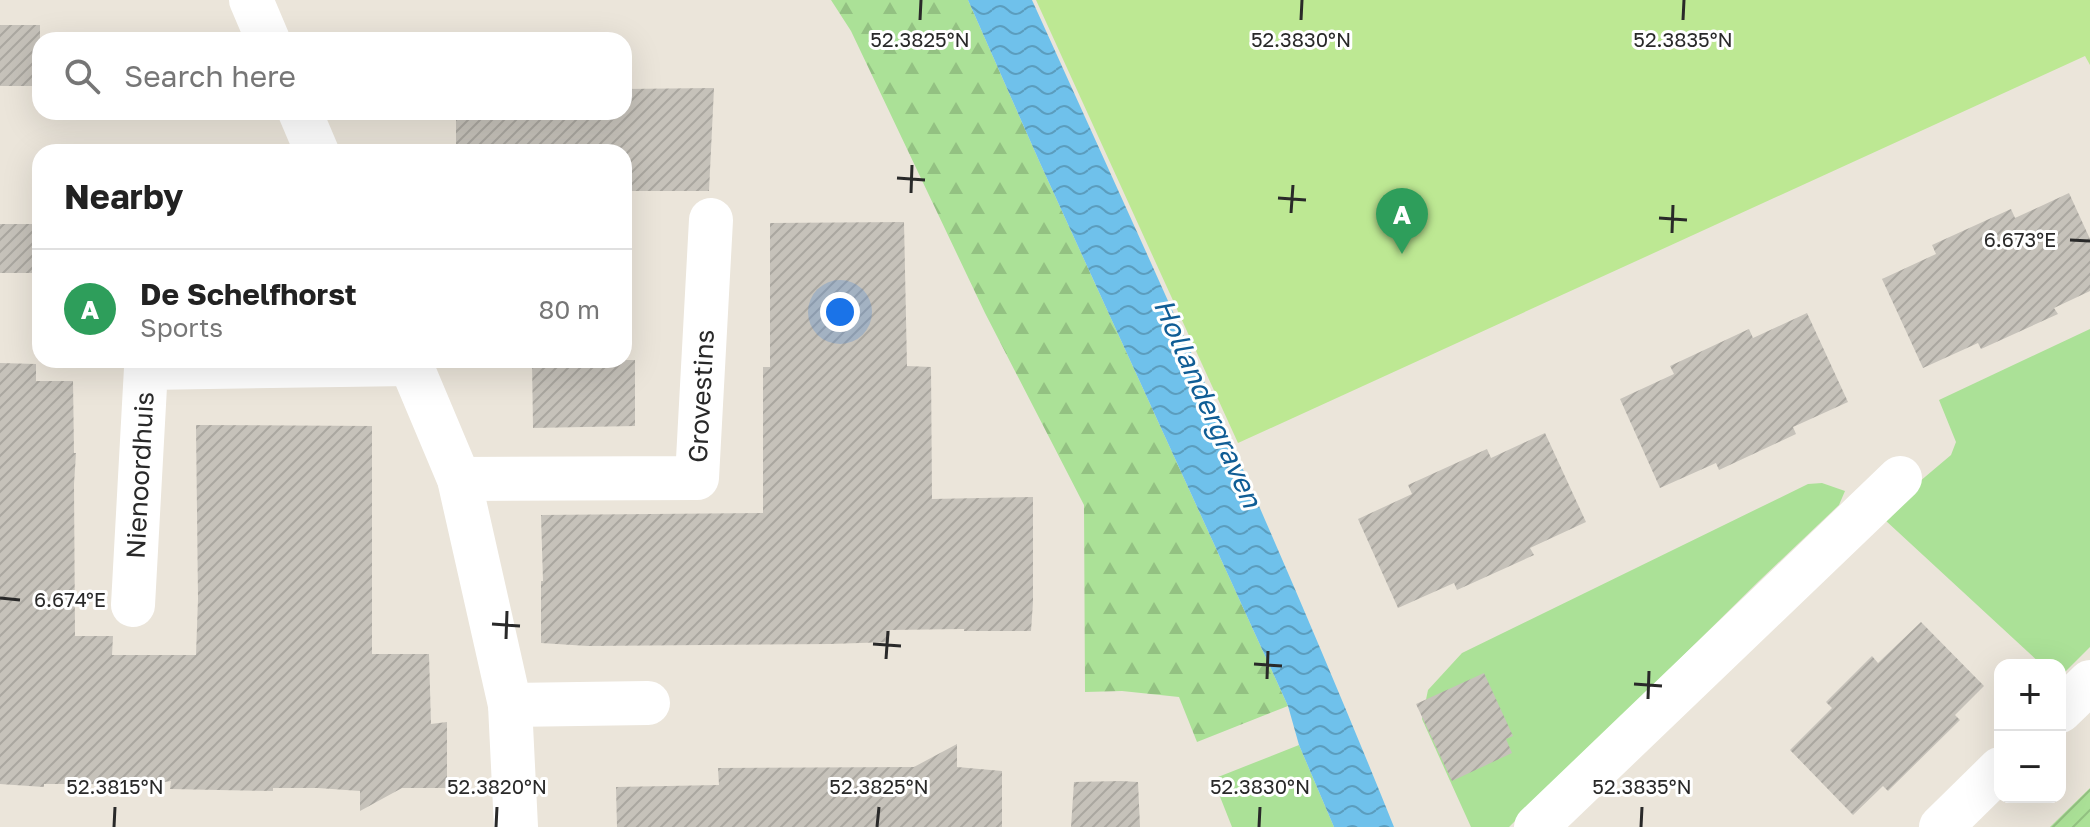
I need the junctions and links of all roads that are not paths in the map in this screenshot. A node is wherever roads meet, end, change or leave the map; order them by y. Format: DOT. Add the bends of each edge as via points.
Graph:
graph roads {
  1 [pos="251,0"];
  2 [pos="265,32"];
  3 [pos="303,120"];
  4 [pos="314,144"];
  5 [pos="711,220"];
  6 [pos="146,368"];
  7 [pos="412,368"];
  8 [pos="1900,478"];
  9 [pos="459,479"];
  10 [pos="133,605"];
  11 [pos="2090,682"];
  12 [pos="648,703"];
  13 [pos="510,705"];
  14 [pos="2066,705"];
  15 [pos="1994,775"];
  16 [pos="516,827"];
  17 [pos="1536,827"];
  18 [pos="1941,827"];
  1 -- 2 [label="street"];
  3 -- 4 [label="street"];
  5 -- 9 [label="street, Grovestins" via="697,478"];
  6 -- 10 [label="street, Nienoordhuis"];
  7 -- 9 [label="street"];
  8 -- 17 [label="street"];
  9 -- 13 [label="street"];
  11 -- 14 [label="street"];
  12 -- 13 [label="street"];
  13 -- 16 [label="street"];
  15 -- 18 [label="street"];
}
